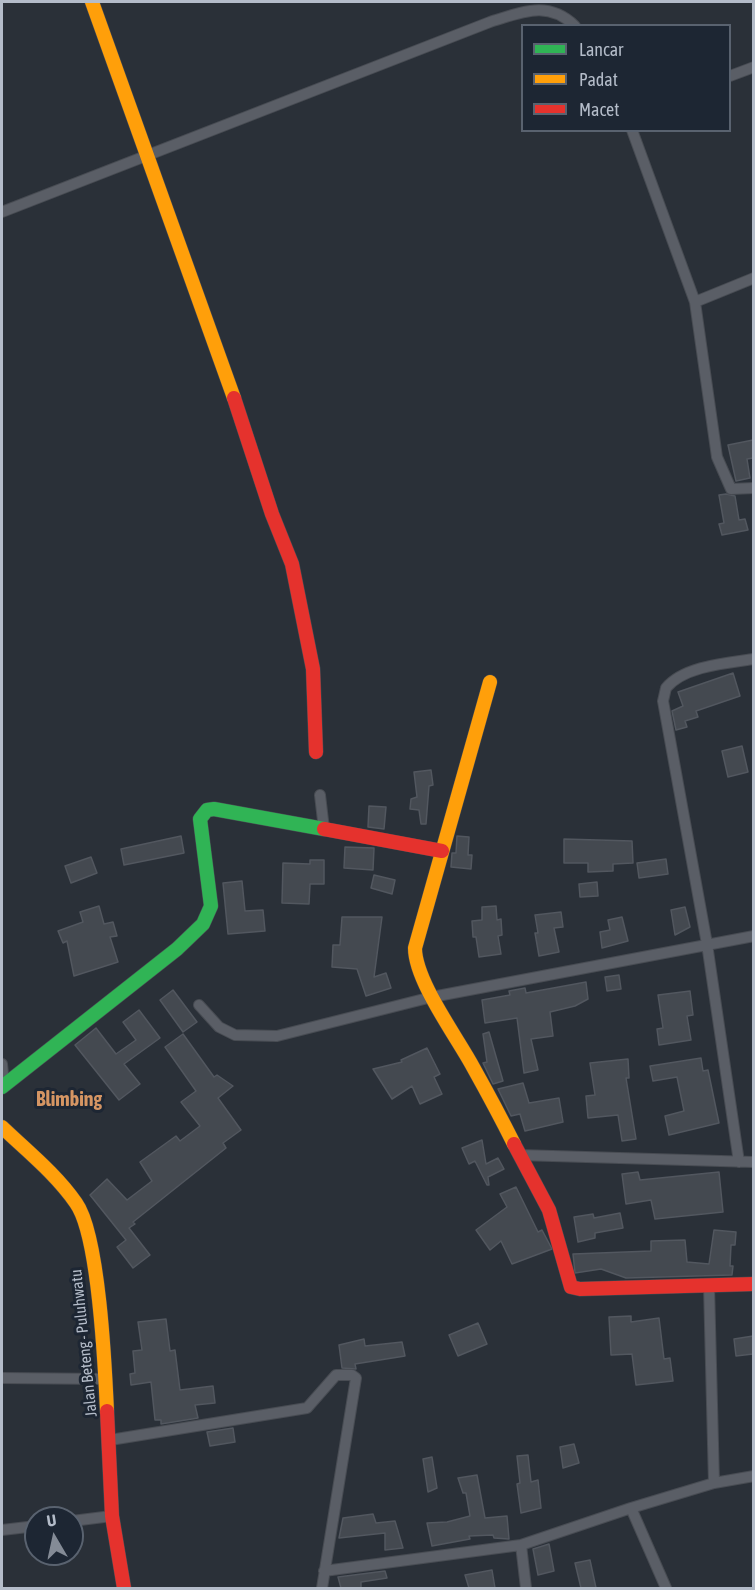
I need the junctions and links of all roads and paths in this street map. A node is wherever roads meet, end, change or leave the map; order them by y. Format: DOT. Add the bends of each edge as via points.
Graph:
graph roads {
  1 [pos="92,2"];
  2 [pos="573,24"];
  3 [pos="753,67"];
  4 [pos="731,75"];
  5 [pos="633,132"];
  6 [pos="148,153"];
  7 [pos="2,212"];
  8 [pos="753,278"];
  9 [pos="695,302"];
  10 [pos="753,488"];
  11 [pos="753,659"];
  12 [pos="490,681"];
  13 [pos="316,752"];
  14 [pos="320,795"];
  15 [pos="324,829"];
  16 [pos="442,851"];
  17 [pos="753,936"];
  18 [pos="707,944"];
  19 [pos="432,997"];
  20 [pos="199,1005"];
  21 [pos="2,1064"];
  22 [pos="3,1085"];
  23 [pos="2,1127"];
  24 [pos="519,1155"];
  25 [pos="739,1162"];
  26 [pos="753,1162"];
  27 [pos="753,1284"];
  28 [pos="709,1286"];
  29 [pos="2,1378"];
  30 [pos="106,1379"];
  31 [pos="110,1440"];
  32 [pos="753,1476"];
  33 [pos="714,1483"];
  34 [pos="631,1508"];
  35 [pos="112,1516"];
  36 [pos="84,1520"];
  37 [pos="24,1527"];
  38 [pos="2,1530"];
  39 [pos="521,1545"];
  40 [pos="324,1571"];
  41 [pos="124,1588"];
  42 [pos="321,1588"];
  43 [pos="526,1588"];
  44 [pos="666,1588"];
  1 -- 6 [label="street"];
  2 -- 6 [label="street" via="552,9 520,13"];
  3 -- 4 [label="street"];
  5 -- 9 [label="street"];
  6 -- 7 [label="street"];
  6 -- 13 [label="street" via="292,564 313,669"];
  8 -- 9 [label="street"];
  9 -- 10 [label="street" via="717,457 731,489"];
  11 -- 18 [label="street" via="709,667 678,678 670,682 664,693"];
  12 -- 16 [label="street"];
  14 -- 15 [label="street"];
  15 -- 16 [label="street"];
  15 -- 22 [label="street" via="214,809 202,814 211,906 203,924 177,949"];
  16 -- 19 [label="street" via="415,948"];
  17 -- 18 [label="street"];
  18 -- 19 [label="street"];
  18 -- 25 [label="street"];
  19 -- 20 [label="street" via="277,1036 235,1035 219,1027"];
  19 -- 24 [label="street"];
  21 -- 22 [label="street"];
  23 -- 30 [label="street, Jalan Beteng - Puluhwatu" via="46,1168 85,1219"];
  24 -- 25 [label="street"];
  24 -- 28 [label="street" via="549,1210 571,1287"];
  25 -- 26 [label="street"];
  27 -- 28 [label="street"];
  28 -- 33 [label="street"];
  29 -- 30 [label="street"];
  30 -- 31 [label="street, Jalan Beteng - Puluhwatu"];
  31 -- 35 [label="street, Jalan Beteng - Puluhwatu"];
  31 -- 40 [label="street" via="307,1408 336,1375 352,1375 356,1378 348,1434"];
  32 -- 33 [label="street"];
  33 -- 34 [label="street"];
  34 -- 39 [label="street"];
  34 -- 44 [label="street"];
  35 -- 36 [label="street"];
  35 -- 41 [label="street, Jalan Beteng - Puluhwatu"];
  37 -- 38 [label="street"];
  39 -- 40 [label="street"];
  39 -- 43 [label="street"];
  40 -- 42 [label="street"];
}
